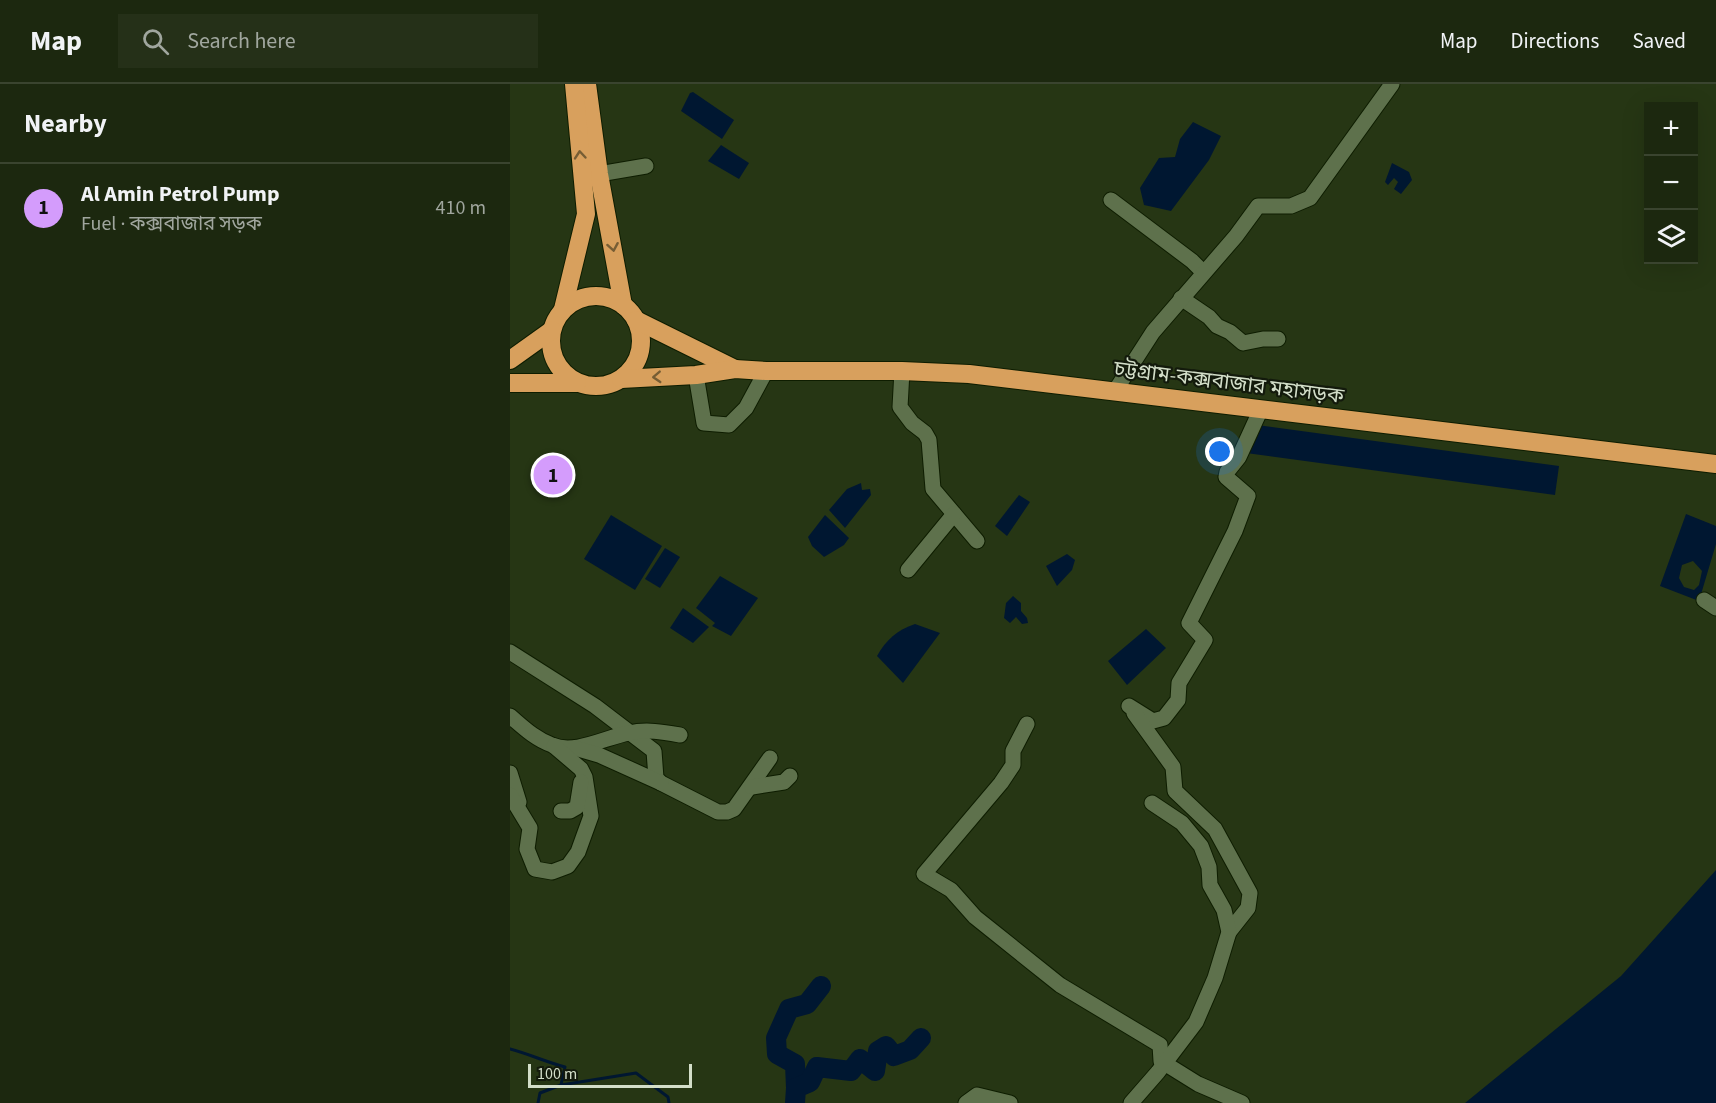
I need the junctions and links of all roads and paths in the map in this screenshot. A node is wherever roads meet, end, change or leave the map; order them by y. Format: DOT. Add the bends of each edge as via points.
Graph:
graph roads {
  1 [pos="573,84"];
  2 [pos="587,84"];
  3 [pos="1392,84"];
  4 [pos="646,166"];
  5 [pos="599,174"];
  6 [pos="1111,200"];
  7 [pos="1203,272"];
  8 [pos="1181,298"];
  9 [pos="623,305"];
  10 [pos="563,309"];
  11 [pos="636,320"];
  12 [pos="552,330"];
  13 [pos="1278,339"];
  14 [pos="510,360"];
  15 [pos="735,369"];
  16 [pos="766,371"];
  17 [pos="902,371"];
  18 [pos="696,375"];
  19 [pos="621,379"];
  20 [pos="510,383"];
  21 [pos="577,383"];
  22 [pos="1115,391"];
  23 [pos="1261,409"];
  24 [pos="1716,464"];
  25 [pos="954,514"];
  26 [pos="977,541"];
  27 [pos="908,570"];
  28 [pos="510,651"];
  29 [pos="510,716"];
  30 [pos="1027,724"];
  31 [pos="630,732"];
  32 [pos="680,735"];
  33 [pos="554,747"];
  34 [pos="572,747"];
  35 [pos="770,758"];
  36 [pos="510,773"];
  37 [pos="582,773"];
  38 [pos="790,776"];
  39 [pos="660,783"];
  40 [pos="752,787"];
  41 [pos="510,795"];
  42 [pos="1152,803"];
  43 [pos="561,811"];
  44 [pos="525,820"];
  45 [pos="1229,932"];
  46 [pos="1165,1064"];
  47 [pos="966,1103"];
  48 [pos="1010,1103"];
  49 [pos="1131,1103"];
  50 [pos="1242,1103"];
  10 -- 1 [label="highway, one-way" via="586,214"];
  2 -- 5 [label="highway"];
  3 -- 7 [label="street" via="1310,198 1291,206 1258,206"];
  4 -- 5 [label="street"];
  5 -- 9 [label="highway, one-way"];
  6 -- 7 [label="street"];
  7 -- 8 [label="street"];
  8 -- 13 [label="street" via="1243,343"];
  8 -- 22 [label="street" via="1153,332"];
  9 -- 10 [label="highway" via="592,296"];
  9 -- 11 [label="highway"];
  10 -- 12 [label="highway"];
  11 -- 15 [label="highway, চট্টগ্রাম-কক্সবাজার মহাসড়ক"];
  11 -- 19 [label="highway" via="640,352 630,372"];
  12 -- 14 [label="highway"];
  12 -- 21 [label="highway" via="551,351 555,361"];
  15 -- 16 [label="highway, চট্টগ্রাম-কক্সবাজার মহাসড়ক"];
  15 -- 18 [label="highway, চট্টগ্রাম-কক্সবাজার মহাসড়ক"];
  16 -- 17 [label="highway, চট্টগ্রাম-কক্সবাজার মহাসড়ক"];
  16 -- 18 [label="street" via="746,408 729,425 704,423"];
  17 -- 22 [label="highway, চট্টগ্রাম-কক্সবাজার মহাসড়ক" via="969,374"];
  17 -- 25 [label="street" via="900,406 929,440 933,489"];
  18 -- 19 [label="highway, চট্টগ্রাম-কক্সবাজার মহাসড়ক, one-way"];
  19 -- 21 [label="highway" via="595,387"];
  20 -- 21 [label="highway"];
  22 -- 23 [label="highway, চট্টগ্রাম-কক্সবাজার মহাসড়ক"];
  23 -- 24 [label="highway, চট্টগ্রাম-কক্সবাজার মহাসড়ক"];
  23 -- 45 [label="street" via="1226,477 1248,496 1189,623 1205,640 1179,683 1178,700 1164,717 1153,721 1129,706 1173,767 1175,791 1215,829 1250,893 1248,908"];
  25 -- 26 [label="street"];
  25 -- 27 [label="street"];
  28 -- 31 [label="street"];
  29 -- 33 [label="street"];
  30 -- 46 [label="street" via="1013,751 1013,765 1001,783 924,874 951,890 975,917 1060,985 1160,1045 1161,1061"];
  31 -- 32 [label="street"];
  31 -- 34 [label="street"];
  31 -- 39 [label="street" via="654,752"];
  33 -- 34 [label="street"];
  33 -- 37 [label="street"];
  34 -- 39 [label="street"];
  35 -- 40 [label="street"];
  36 -- 44 [label="street"];
  37 -- 43 [label="street" via="577,807"];
  37 -- 44 [label="street" via="591,816 578,852 568,866 552,872 535,869 527,849 530,828"];
  38 -- 40 [label="street" via="784,782"];
  39 -- 40 [label="street" via="712,809 727,812"];
  41 -- 44 [label="street"];
  42 -- 45 [label="street" via="1182,823 1201,846 1209,867 1210,885 1224,910"];
  45 -- 46 [label="street" via="1196,1022"];
  46 -- 49 [label="street"];
  46 -- 50 [label="street"];
  47 -- 48 [label="street" via="977,1095"];
}
